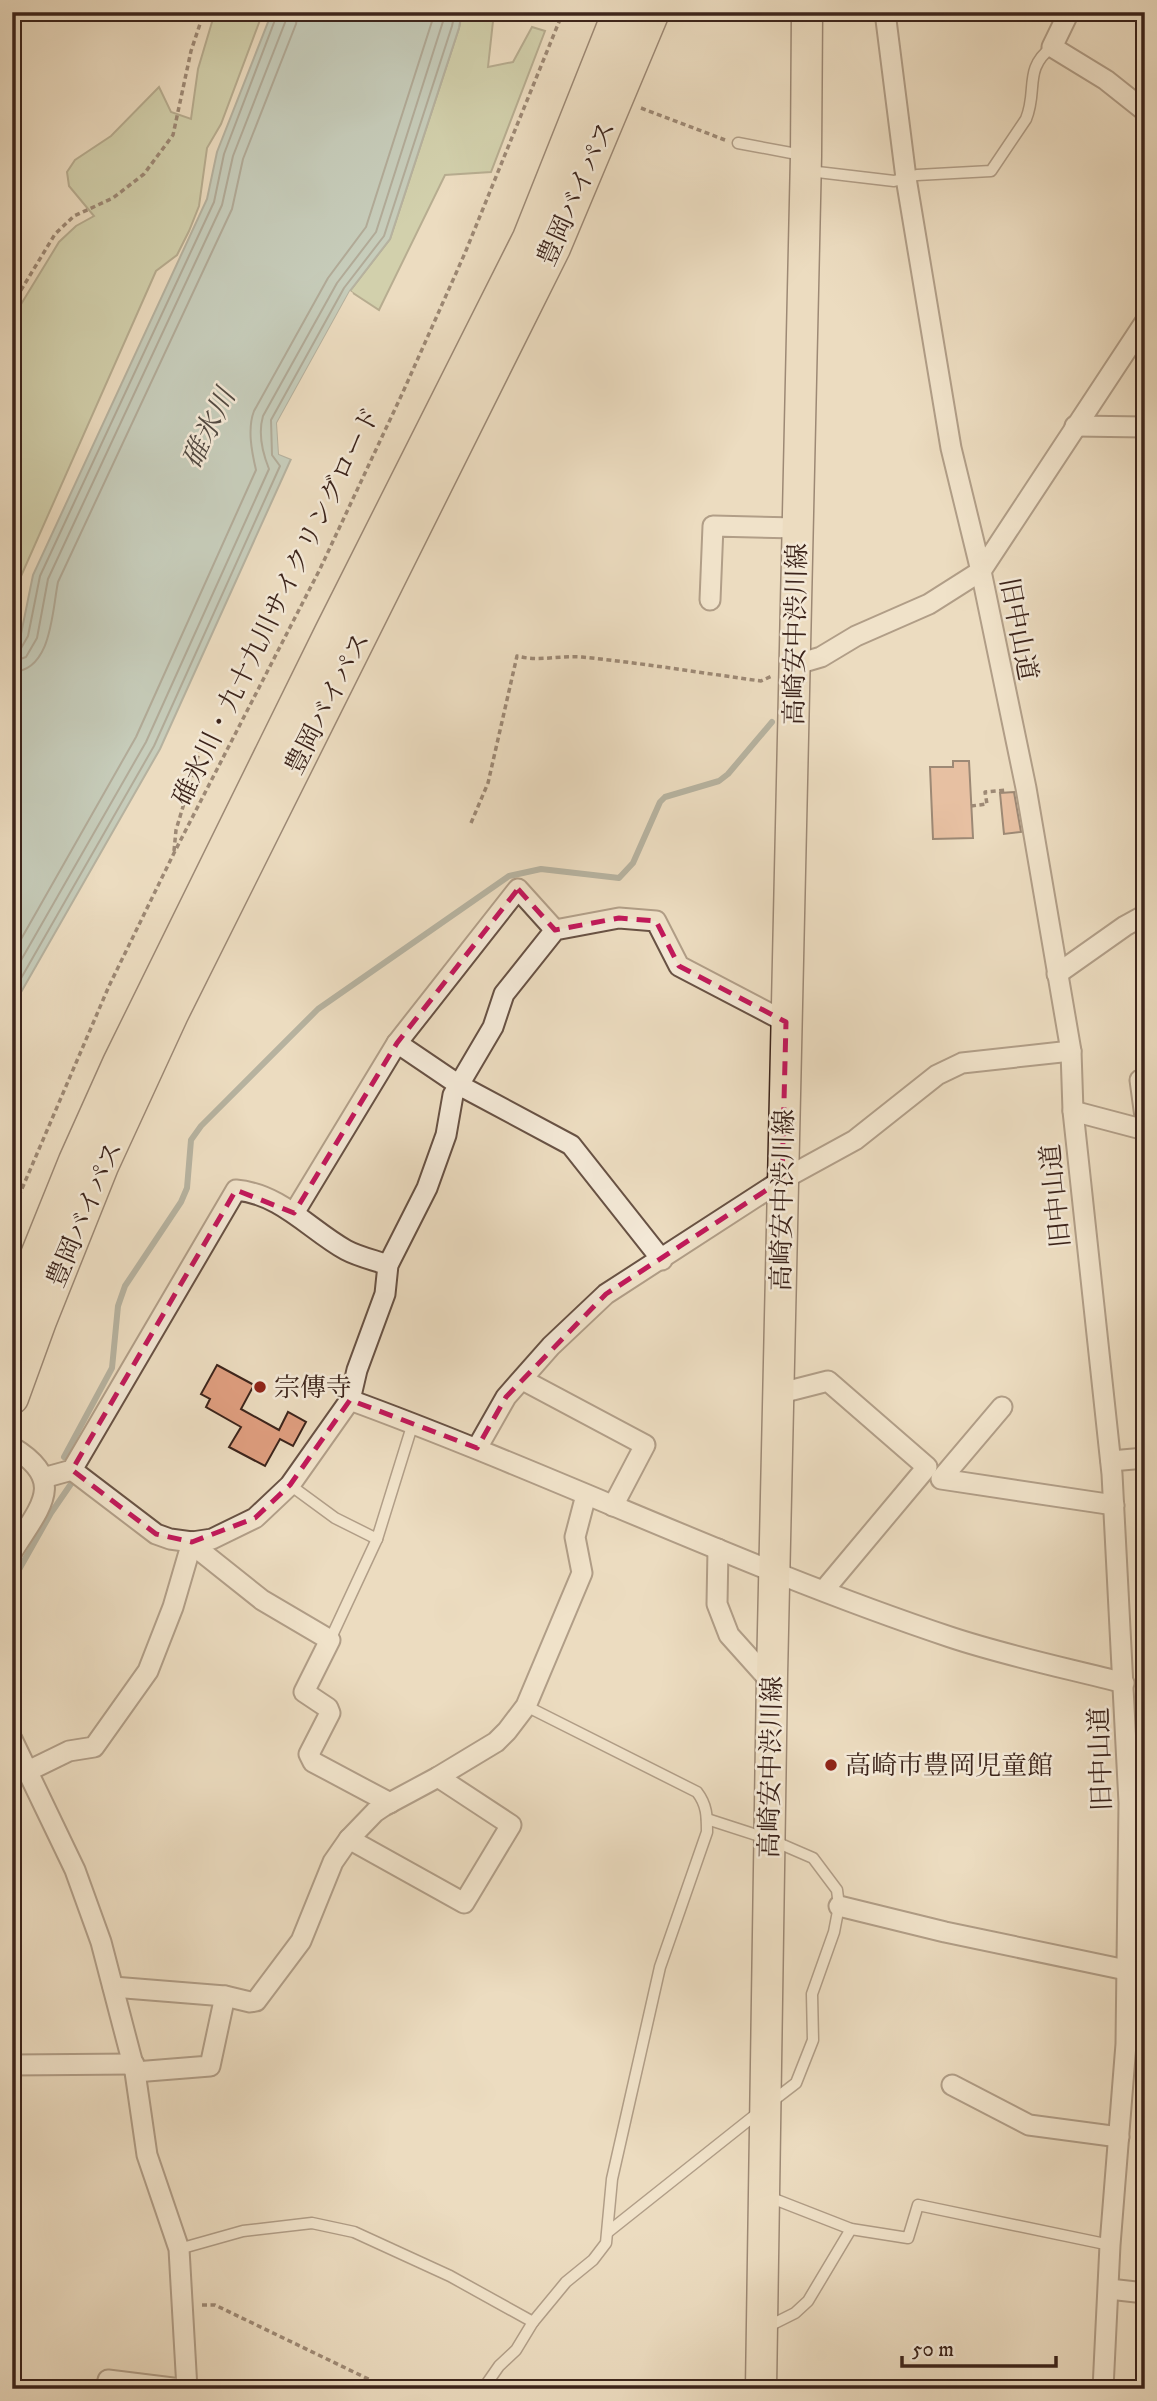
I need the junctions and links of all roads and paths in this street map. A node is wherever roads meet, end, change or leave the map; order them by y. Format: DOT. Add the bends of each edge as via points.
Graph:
graph roads {
  1 [pos="204,12"];
  2 [pos="563,12"];
  3 [pos="619,12"];
  4 [pos="653,12"];
  5 [pos="807,12"];
  6 [pos="885,12"];
  7 [pos="1069,12"];
  8 [pos="1052,47"];
  9 [pos="632,105"];
  10 [pos="1145,111"];
  11 [pos="738,143"];
  12 [pos="805,163"];
  13 [pos="906,178"];
  14 [pos="12,305"];
  15 [pos="1145,322"];
  16 [pos="1075,426"];
  17 [pos="1145,427"];
  18 [pos="12,505"];
  19 [pos="12,517"];
  20 [pos="797,528"];
  21 [pos="981,570"];
  22 [pos="710,600"];
  23 [pos="794,665"];
  24 [pos="200,750"];
  25 [pos="1026,788"];
  26 [pos="971,806"];
  27 [pos="471,823"];
  28 [pos="174,853"];
  29 [pos="1145,915"];
  30 [pos="555,930"];
  31 [pos="1058,974"];
  32 [pos="786,1023"];
  33 [pos="397,1043"];
  34 [pos="1070,1051"];
  35 [pos="1145,1079"];
  36 [pos="459,1085"];
  37 [pos="1073,1111"];
  38 [pos="1145,1117"];
  39 [pos="1145,1130"];
  40 [pos="782,1180"];
  41 [pos="12,1212"];
  42 [pos="294,1213"];
  43 [pos="662,1259"];
  44 [pos="388,1265"];
  45 [pos="12,1317"];
  46 [pos="523,1380"];
  47 [pos="777,1394"];
  48 [pos="12,1398"];
  49 [pos="350,1400"];
  50 [pos="1002,1407"];
  51 [pos="413,1423"];
  52 [pos="12,1447"];
  53 [pos="477,1448"];
  54 [pos="1145,1458"];
  55 [pos="1111,1461"];
  56 [pos="72,1470"];
  57 [pos="43,1478"];
  58 [pos="290,1485"];
  59 [pos="586,1495"];
  60 [pos="1114,1504"];
  61 [pos="613,1506"];
  62 [pos="377,1539"];
  63 [pos="192,1542"];
  64 [pos="718,1549"];
  65 [pos="12,1552"];
  66 [pos="774,1572"];
  67 [pos="824,1591"];
  68 [pos="330,1640"];
  69 [pos="772,1683"];
  70 [pos="1124,1683"];
  71 [pos="526,1706"];
  72 [pos="12,1739"];
  73 [pos="28,1770"];
  74 [pos="438,1777"];
  75 [pos="390,1803"];
  76 [pos="1137,1804"];
  77 [pos="707,1819"];
  78 [pos="349,1839"];
  79 [pos="769,1839"];
  80 [pos="839,1906"];
  81 [pos="1126,1970"];
  82 [pos="114,1987"];
  83 [pos="225,1996"];
  84 [pos="12,2065"];
  85 [pos="135,2068"];
  86 [pos="952,2085"];
  87 [pos="765,2107"];
  88 [pos="1119,2137"];
  89 [pos="764,2195"];
  90 [pos="851,2229"];
  91 [pos="608,2232"];
  92 [pos="1110,2245"];
  93 [pos="179,2249"];
  94 [pos="1109,2289"];
  95 [pos="1145,2293"];
  96 [pos="182,2305"];
  97 [pos="533,2322"];
  98 [pos="763,2329"];
  99 [pos="108,2379"];
  100 [pos="181,2389"];
  101 [pos="187,2389"];
  102 [pos="389,2389"];
  103 [pos="483,2389"];
  104 [pos="761,2389"];
  105 [pos="1103,2389"];
  1 -- 14 [label="path" via="173,135 144,174 113,198 74,216 55,234"];
  2 -- 28 [label="path, 碓氷川・九十九川サイクリングロード" via="403,392 320,569"];
  3 -- 45 [label="highway, 豊岡バイパス" via="529,237 119,1063"];
  4 -- 48 [label="highway, 豊岡バイパス" via="554,248 167,1026 102,1166"];
  5 -- 12 [label="main road, 高崎安中渋川線"];
  6 -- 13 [label="street, 旧中山道"];
  7 -- 8 [label="street"];
  8 -- 10 [label="street"];
  8 -- 13 [label="lane" via="1035,64 1026,119 991,171"];
  9 -- 11 [label="path"];
  11 -- 12 [label="lane"];
  12 -- 13 [label="lane" via="894,181"];
  12 -- 20 [label="main road, 高崎安中渋川線"];
  13 -- 21 [label="street, 旧中山道" via="951,448"];
  15 -- 16 [label="street"];
  16 -- 17 [label="street"];
  16 -- 21 [label="street"];
  18 -- 19 [label="path"];
  20 -- 22 [label="street" via="713,526"];
  20 -- 23 [label="main road, 高崎安中渋川線"];
  21 -- 23 [label="street" via="929,604 821,657"];
  21 -- 25 [label="street, 旧中山道"];
  23 -- 27 [label="path" via="761,681 611,660 517,656 488,783"];
  23 -- 32 [label="main road, 高崎安中渋川線"];
  24 -- 28 [label="path" via="176,830"];
  25 -- 26 [label="path" via="985,792 987,804"];
  25 -- 31 [label="street, 旧中山道"];
  28 -- 41 [label="path, 碓氷川・九十九川サイクリングロード" via="109,986"];
  29 -- 31 [label="street"];
  30 -- 32 [label="street" via="619,918 656,921 679,966"];
  30 -- 33 [label="street" via="518,889"];
  30 -- 36 [label="street" via="505,994 493,1027"];
  31 -- 34 [label="street, 旧中山道"];
  32 -- 40 [label="main road, 高崎安中渋川線"];
  33 -- 36 [label="street"];
  33 -- 42 [label="street"];
  34 -- 37 [label="street, 旧中山道"];
  34 -- 40 [label="street" via="962,1063 937,1075 855,1140"];
  35 -- 38 [label="street" via="1140,1080"];
  36 -- 43 [label="street" via="571,1145"];
  36 -- 44 [label="street" via="427,1188"];
  37 -- 39 [label="street"];
  37 -- 55 [label="street, 旧中山道"];
  40 -- 43 [label="street"];
  40 -- 47 [label="main road, 高崎安中渋川線"];
  42 -- 44 [label="street" via="346,1250"];
  42 -- 56 [label="street" via="250,1191 236,1190"];
  43 -- 46 [label="street" via="606,1294"];
  44 -- 49 [label="street" via="385,1294"];
  46 -- 53 [label="street" via="506,1397"];
  46 -- 61 [label="street" via="645,1445"];
  47 -- 66 [label="main road, 高崎安中渋川線"];
  47 -- 67 [label="street" via="828,1381 927,1467"];
  49 -- 51 [label="street"];
  49 -- 58 [label="street"];
  50 -- 60 [label="street" via="941,1479"];
  51 -- 53 [label="street"];
  51 -- 62 [label="lane"];
  52 -- 57 [label="street" via="34,1461"];
  53 -- 59 [label="street"];
  54 -- 55 [label="street"];
  55 -- 60 [label="street, 旧中山道"];
  56 -- 57 [label="street"];
  56 -- 63 [label="street" via="156,1534"];
  57 -- 65 [label="street" via="41,1503"];
  58 -- 62 [label="lane" via="335,1518"];
  58 -- 63 [label="street" via="255,1518 212,1539"];
  59 -- 61 [label="street"];
  59 -- 71 [label="street" via="575,1537 582,1573"];
  60 -- 70 [label="street, 旧中山道"];
  61 -- 64 [label="street"];
  62 -- 68 [label="lane"];
  63 -- 68 [label="street" via="262,1600"];
  63 -- 73 [label="street" via="148,1671 102,1736 94,1747 69,1751"];
  64 -- 66 [label="street"];
  64 -- 69 [label="street" via="717,1604 729,1635"];
  66 -- 67 [label="street"];
  66 -- 69 [label="main road, 高崎安中渋川線"];
  67 -- 70 [label="street" via="952,1638"];
  68 -- 75 [label="street" via="304,1692 330,1713 309,1754 313,1762"];
  69 -- 79 [label="main road, 高崎安中渋川線"];
  70 -- 76 [label="street, 旧中山道"];
  71 -- 74 [label="street" via="496,1742"];
  71 -- 77 [label="lane" via="697,1792 705,1801"];
  72 -- 73 [label="street"];
  73 -- 82 [label="street" via="75,1870"];
  74 -- 75 [label="street"];
  74 -- 78 [label="street" via="511,1825 464,1903"];
  75 -- 78 [label="street"];
  76 -- 81 [label="street, 旧中山道"];
  77 -- 79 [label="lane"];
  77 -- 91 [label="lane" via="707,1832 660,1967 629,2096 612,2179"];
  78 -- 83 [label="street" via="333,1862 301,1941 256,2001"];
  79 -- 80 [label="lane" via="813,1858 837,1890"];
  79 -- 87 [label="main road, 高崎安中渋川線"];
  80 -- 81 [label="street"];
  80 -- 87 [label="lane" via="812,1994 813,2040 796,2084"];
  81 -- 88 [label="street, 旧中山道"];
  82 -- 83 [label="street"];
  82 -- 85 [label="street"];
  83 -- 85 [label="street" via="210,2066"];
  84 -- 85 [label="street"];
  85 -- 93 [label="street" via="147,2155"];
  86 -- 88 [label="street" via="1029,2125"];
  87 -- 89 [label="main road, 高崎安中渋川線"];
  87 -- 91 [label="lane"];
  88 -- 92 [label="street, 旧中山道"];
  89 -- 90 [label="lane"];
  89 -- 98 [label="main road, 高崎安中渋川線"];
  90 -- 92 [label="lane" via="908,2238 918,2205"];
  90 -- 98 [label="lane" via="807,2301 795,2313"];
  91 -- 97 [label="lane" via="593,2260 566,2282"];
  92 -- 94 [label="street, 旧中山道"];
  93 -- 96 [label="street"];
  93 -- 97 [label="lane" via="243,2231 323,2225 354,2232 450,2276"];
  94 -- 95 [label="street"];
  94 -- 105 [label="street, 旧中山道"];
  96 -- 101 [label="street"];
  96 -- 102 [label="path" via="215,2305"];
  97 -- 103 [label="lane"];
  98 -- 104 [label="main road, 高崎安中渋川線"];
  99 -- 100 [label="street"];
}
